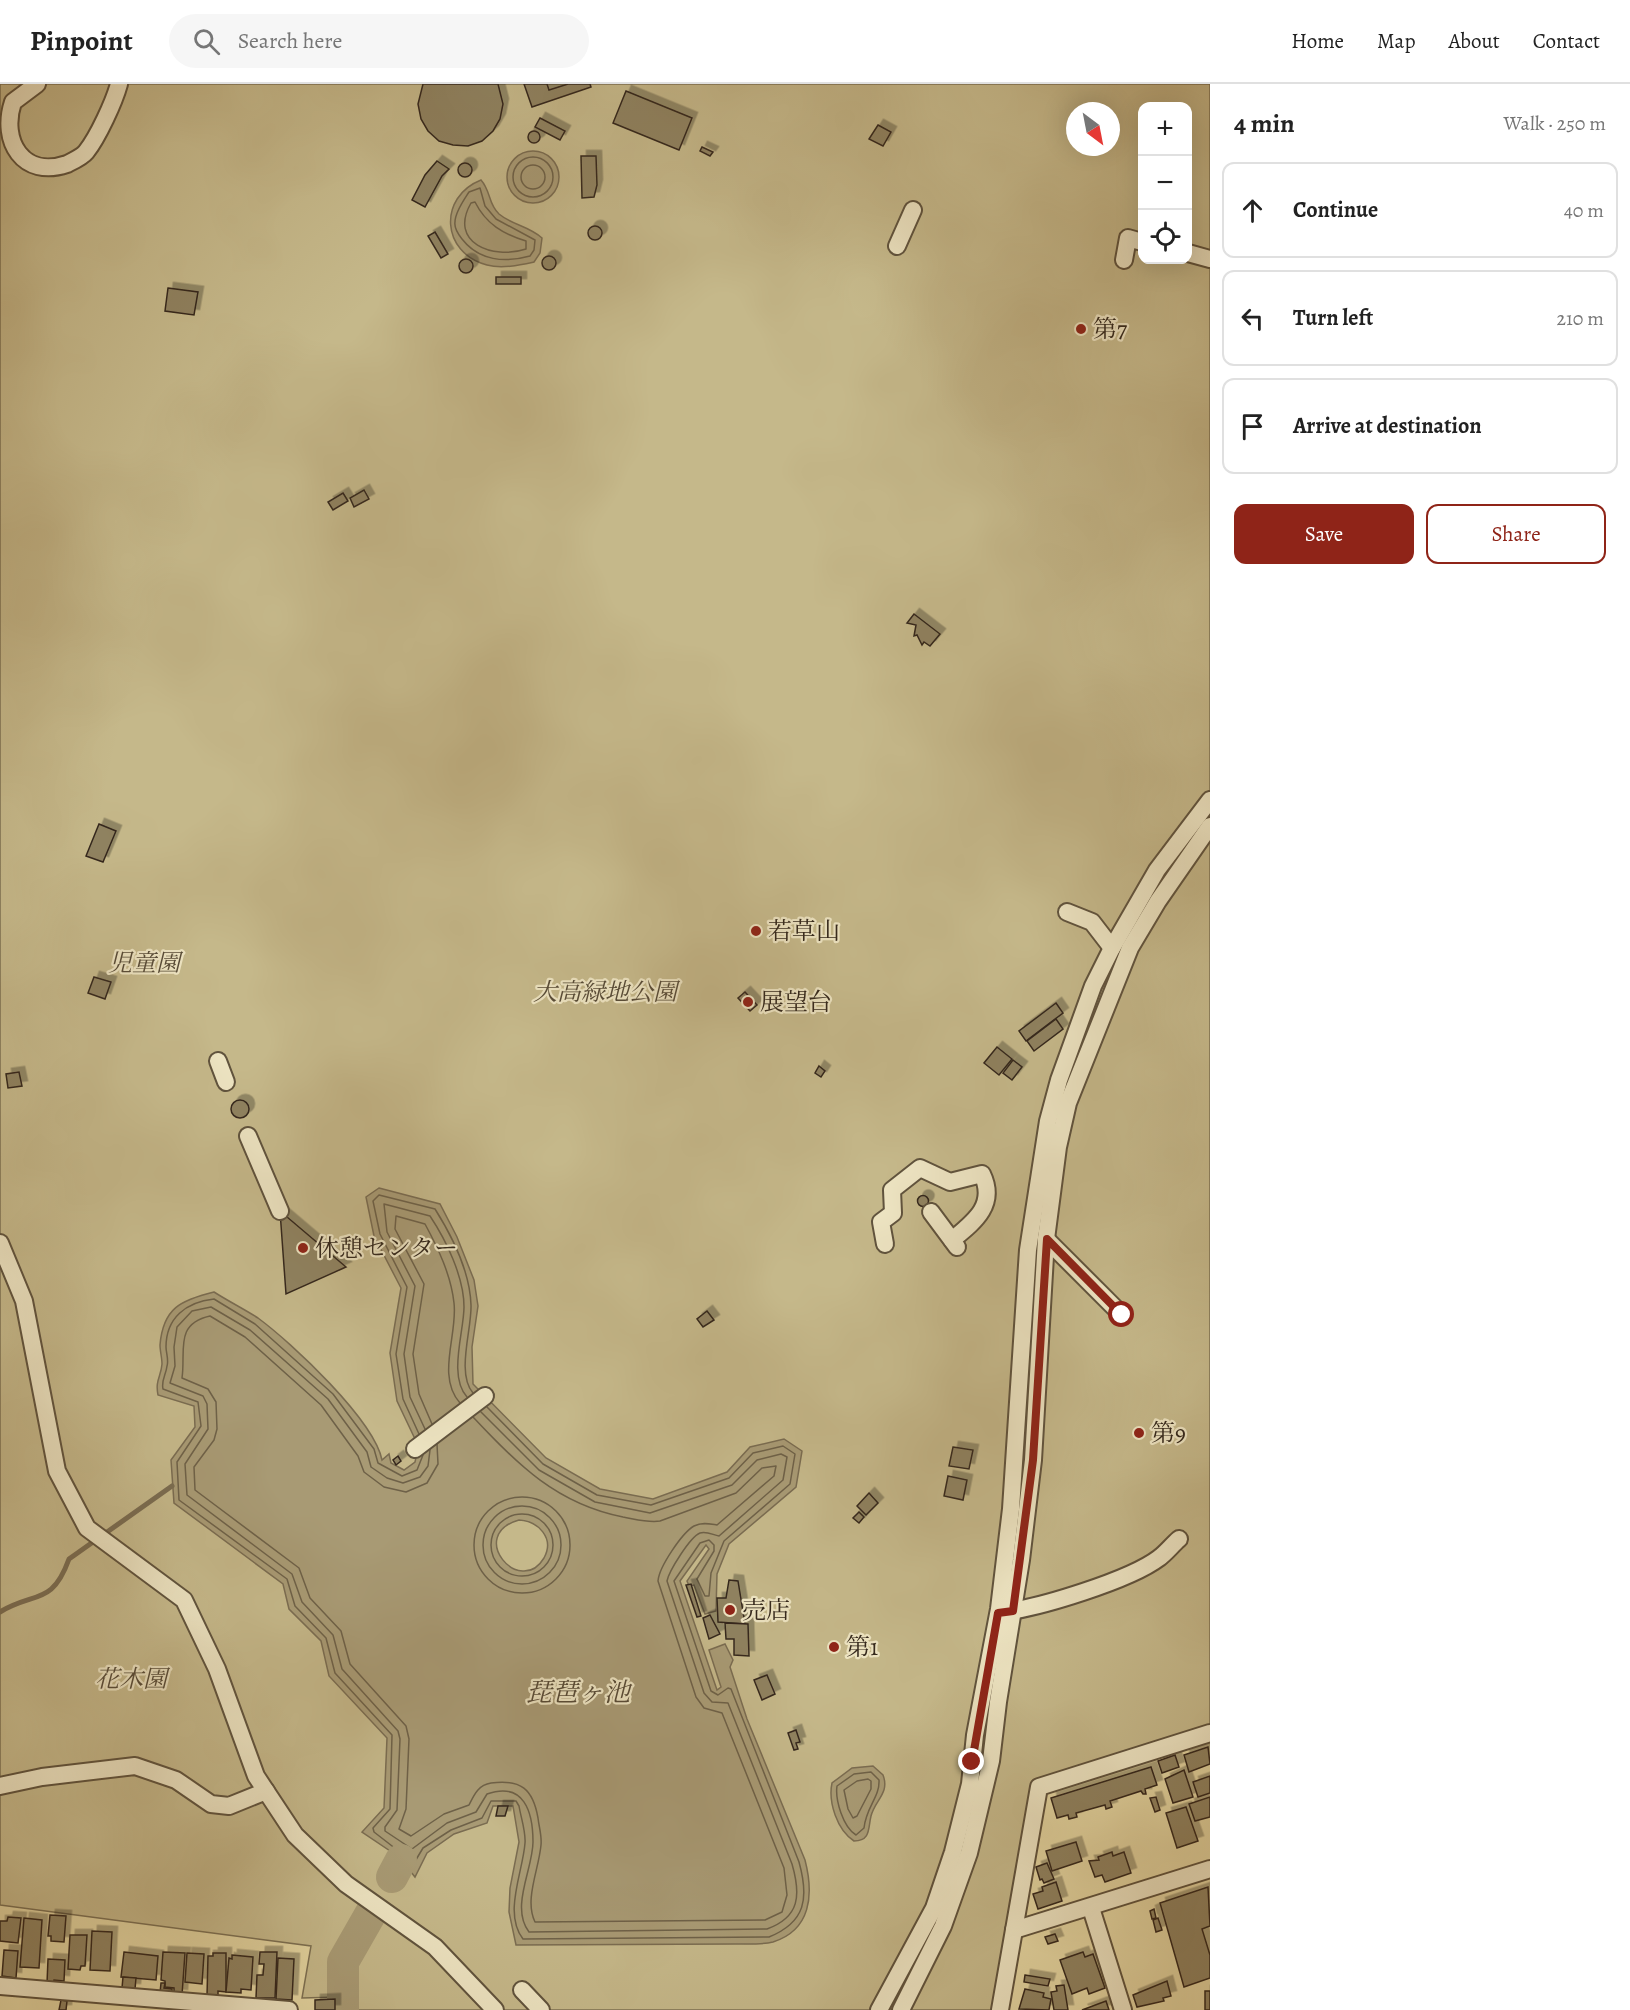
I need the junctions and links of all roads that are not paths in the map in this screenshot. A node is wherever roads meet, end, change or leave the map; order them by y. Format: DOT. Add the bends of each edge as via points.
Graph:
graph roads {
  1 [pos="37,84"];
  2 [pos="119,84"];
  3 [pos="913,210"];
  4 [pos="1138,241"];
  5 [pos="897,246"];
  6 [pos="1192,254"];
  7 [pos="1210,259"];
  8 [pos="1124,260"];
  9 [pos="1210,800"];
  10 [pos="1210,826"];
  11 [pos="1067,912"];
  12 [pos="1112,948"];
  13 [pos="218,1060"];
  14 [pos="226,1082"];
  15 [pos="248,1136"];
  16 [pos="280,1210"];
  17 [pos="931,1212"];
  18 [pos="1047,1239"];
  19 [pos="0,1243"];
  20 [pos="885,1244"];
  21 [pos="1122,1315"];
  22 [pos="485,1396"];
  23 [pos="415,1449"];
  24 [pos="1179,1539"];
  25 [pos="1000,1613"];
  26 [pos="974,1727"];
  27 [pos="995,1728"];
  28 [pos="1210,1733"];
  29 [pos="0,1786"];
  30 [pos="266,1791"];
  31 [pos="1210,1869"];
  32 [pos="1091,1908"];
  33 [pos="1014,1930"];
  34 [pos="0,1986"];
  35 [pos="522,1990"];
  36 [pos="289,2010"];
  37 [pos="495,2010"];
  38 [pos="541,2010"];
  39 [pos="879,2010"];
  40 [pos="902,2010"];
  41 [pos="1000,2010"];
  42 [pos="1123,2010"];
  1 -- 2 [label="street" via="13,102 8,129 19,154 29,163 53,168 86,153"];
  3 -- 5 [label="street"];
  4 -- 8 [label="street" via="1128,238"];
  6 -- 7 [label="street"];
  9 -- 12 [label="street" via="1157,870"];
  10 -- 18 [label="street" via="1130,948 1086,1054 1068,1103"];
  11 -- 12 [label="street" via="1092,922"];
  12 -- 25 [label="street" via="1093,986 1059,1080 1040,1168 1028,1250 1012,1499"];
  13 -- 14 [label="street"];
  15 -- 16 [label="street"];
  17 -- 20 [label="street" via="955,1244 978,1220 985,1202 987,1186 982,1174 950,1182 920,1168 892,1190 893,1213 881,1222"];
  18 -- 21 [label="street"];
  18 -- 25 [label="street" via="1033,1460"];
  19 -- 30 [label="street" via="24,1301 57,1471 87,1528 184,1600 217,1669 256,1776"];
  22 -- 23 [label="street"];
  24 -- 25 [label="street" via="1158,1559 1122,1576 1033,1609"];
  25 -- 26 [label="street"];
  25 -- 27 [label="street"];
  26 -- 27 [label="street"];
  26 -- 39 [label="street" via="970,1784 953,1852 934,1908"];
  27 -- 40 [label="street" via="969,1853 943,1926"];
  28 -- 33 [label="street" via="1039,1787"];
  29 -- 30 [label="street" via="135,1766 176,1780 211,1804 229,1806"];
  30 -- 37 [label="street" via="295,1835 346,1884 435,1947"];
  31 -- 32 [label="street"];
  32 -- 33 [label="street"];
  32 -- 42 [label="street"];
  33 -- 41 [label="street"];
  34 -- 36 [label="street"];
  35 -- 38 [label="street"];
}
